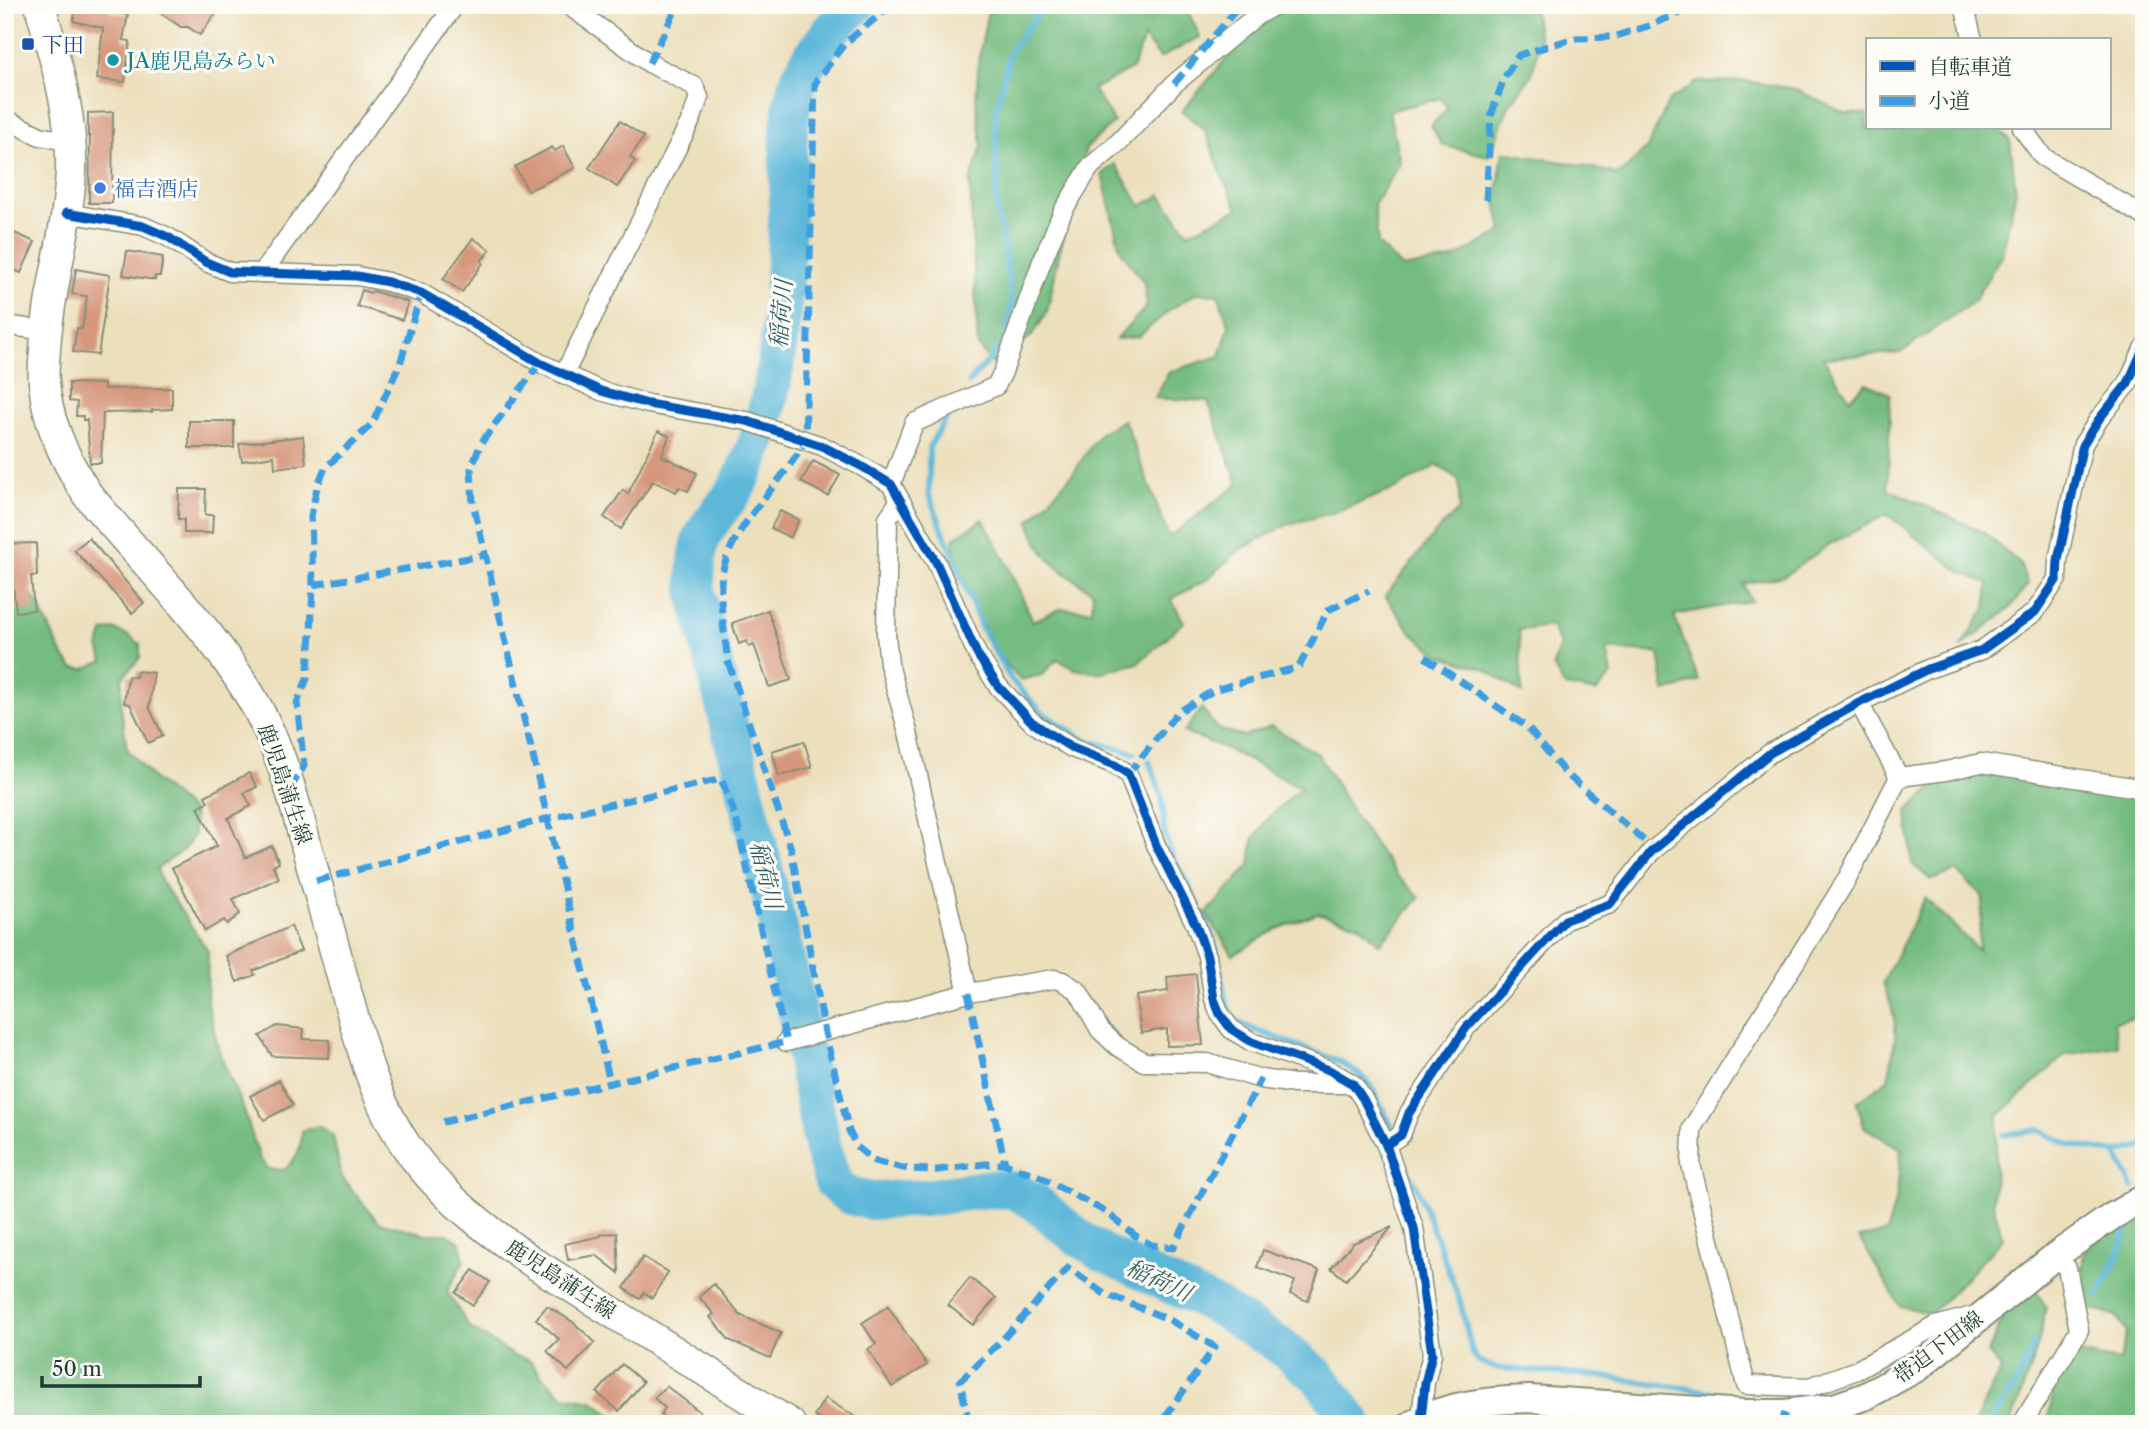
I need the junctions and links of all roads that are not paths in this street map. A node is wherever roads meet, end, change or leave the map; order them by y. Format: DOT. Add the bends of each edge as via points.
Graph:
graph roads {
  1 [pos="40,5"];
  2 [pos="455,5"];
  3 [pos="568,5"];
  4 [pos="1275,5"];
  5 [pos="1964,5"];
  6 [pos="1972,38"];
  7 [pos="5,119"];
  8 [pos="2023,130"];
  9 [pos="71,142"];
  10 [pos="66,213"];
  11 [pos="2144,216"];
  12 [pos="262,273"];
  13 [pos="5,325"];
  14 [pos="46,331"];
  15 [pos="2142,355"];
  16 [pos="564,374"];
  17 [pos="895,492"];
  18 [pos="1859,703"];
  19 [pos="1899,777"];
  20 [pos="2144,789"];
  21 [pos="968,993"];
  22 [pos="786,1042"];
  23 [pos="1353,1084"];
  24 [pos="1387,1145"];
  25 [pos="2144,1198"];
  26 [pos="2055,1256"];
  27 [pos="1985,1312"];
  28 [pos="2039,1396"];
  29 [pos="1417,1421"];
  30 [pos="790,1424"];
  31 [pos="2022,1424"];
  32 [pos="2036,1424"];
  1 -- 9 [label="main road, 鹿児島蒲生線" via="65,97"];
  2 -- 12 [label="street"];
  3 -- 16 [label="street" via="649,63 694,86 699,97"];
  4 -- 17 [label="street" via="1174,84 1090,167 1063,211 996,386 914,423"];
  5 -- 6 [label="street"];
  7 -- 9 [label="street" via="40,136"];
  8 -- 11 [label="street" via="2043,158"];
  9 -- 10 [label="main road, 鹿児島蒲生線"];
  10 -- 12 [label="street" via="143,226 230,272"];
  10 -- 14 [label="main road, 鹿児島蒲生線"];
  12 -- 16 [label="street" via="357,276 421,293"];
  13 -- 14 [label="street"];
  14 -- 30 [label="main road, 鹿児島蒲生線" via="43,381 70,468 112,525 218,647 263,719 290,789 372,1079 394,1127 436,1183 499,1239"];
  15 -- 18 [label="street" via="2128,383 2083,444 2057,560 2057,579 2035,612 1982,650 1928,669"];
  16 -- 17 [label="street" via="601,391 747,421 822,446 861,466"];
  17 -- 21 [label="street" via="888,518 889,664"];
  17 -- 23 [label="street" via="936,562 977,654 998,686 1048,733 1128,774 1156,845 1196,925 1214,999 1231,1029"];
  18 -- 19 [label="street"];
  18 -- 24 [label="street" via="1770,753 1651,852 1609,904 1565,920 1466,1028 1409,1113 1401,1135"];
  19 -- 20 [label="street" via="1981,763"];
  19 -- 27 [label="street" via="1847,879 1692,1128 1691,1165 1746,1385 1810,1387 1857,1370 1936,1326"];
  21 -- 22 [label="street"];
  21 -- 23 [label="street" via="1054,979 1078,990 1100,1030 1144,1062 1207,1063 1295,1084"];
  23 -- 24 [label="street"];
  24 -- 29 [label="street" via="1414,1228 1432,1354"];
  25 -- 26 [label="main road, 帯迫下田線"];
  26 -- 27 [label="main road, 帯迫下田線"];
  26 -- 28 [label="street" via="2067,1269 2079,1330"];
  27 -- 29 [label="main road, 帯迫下田線" via="1917,1368 1834,1408 1745,1413 1511,1399 1469,1404"];
  28 -- 31 [label="street"];
  28 -- 32 [label="street"];
}
